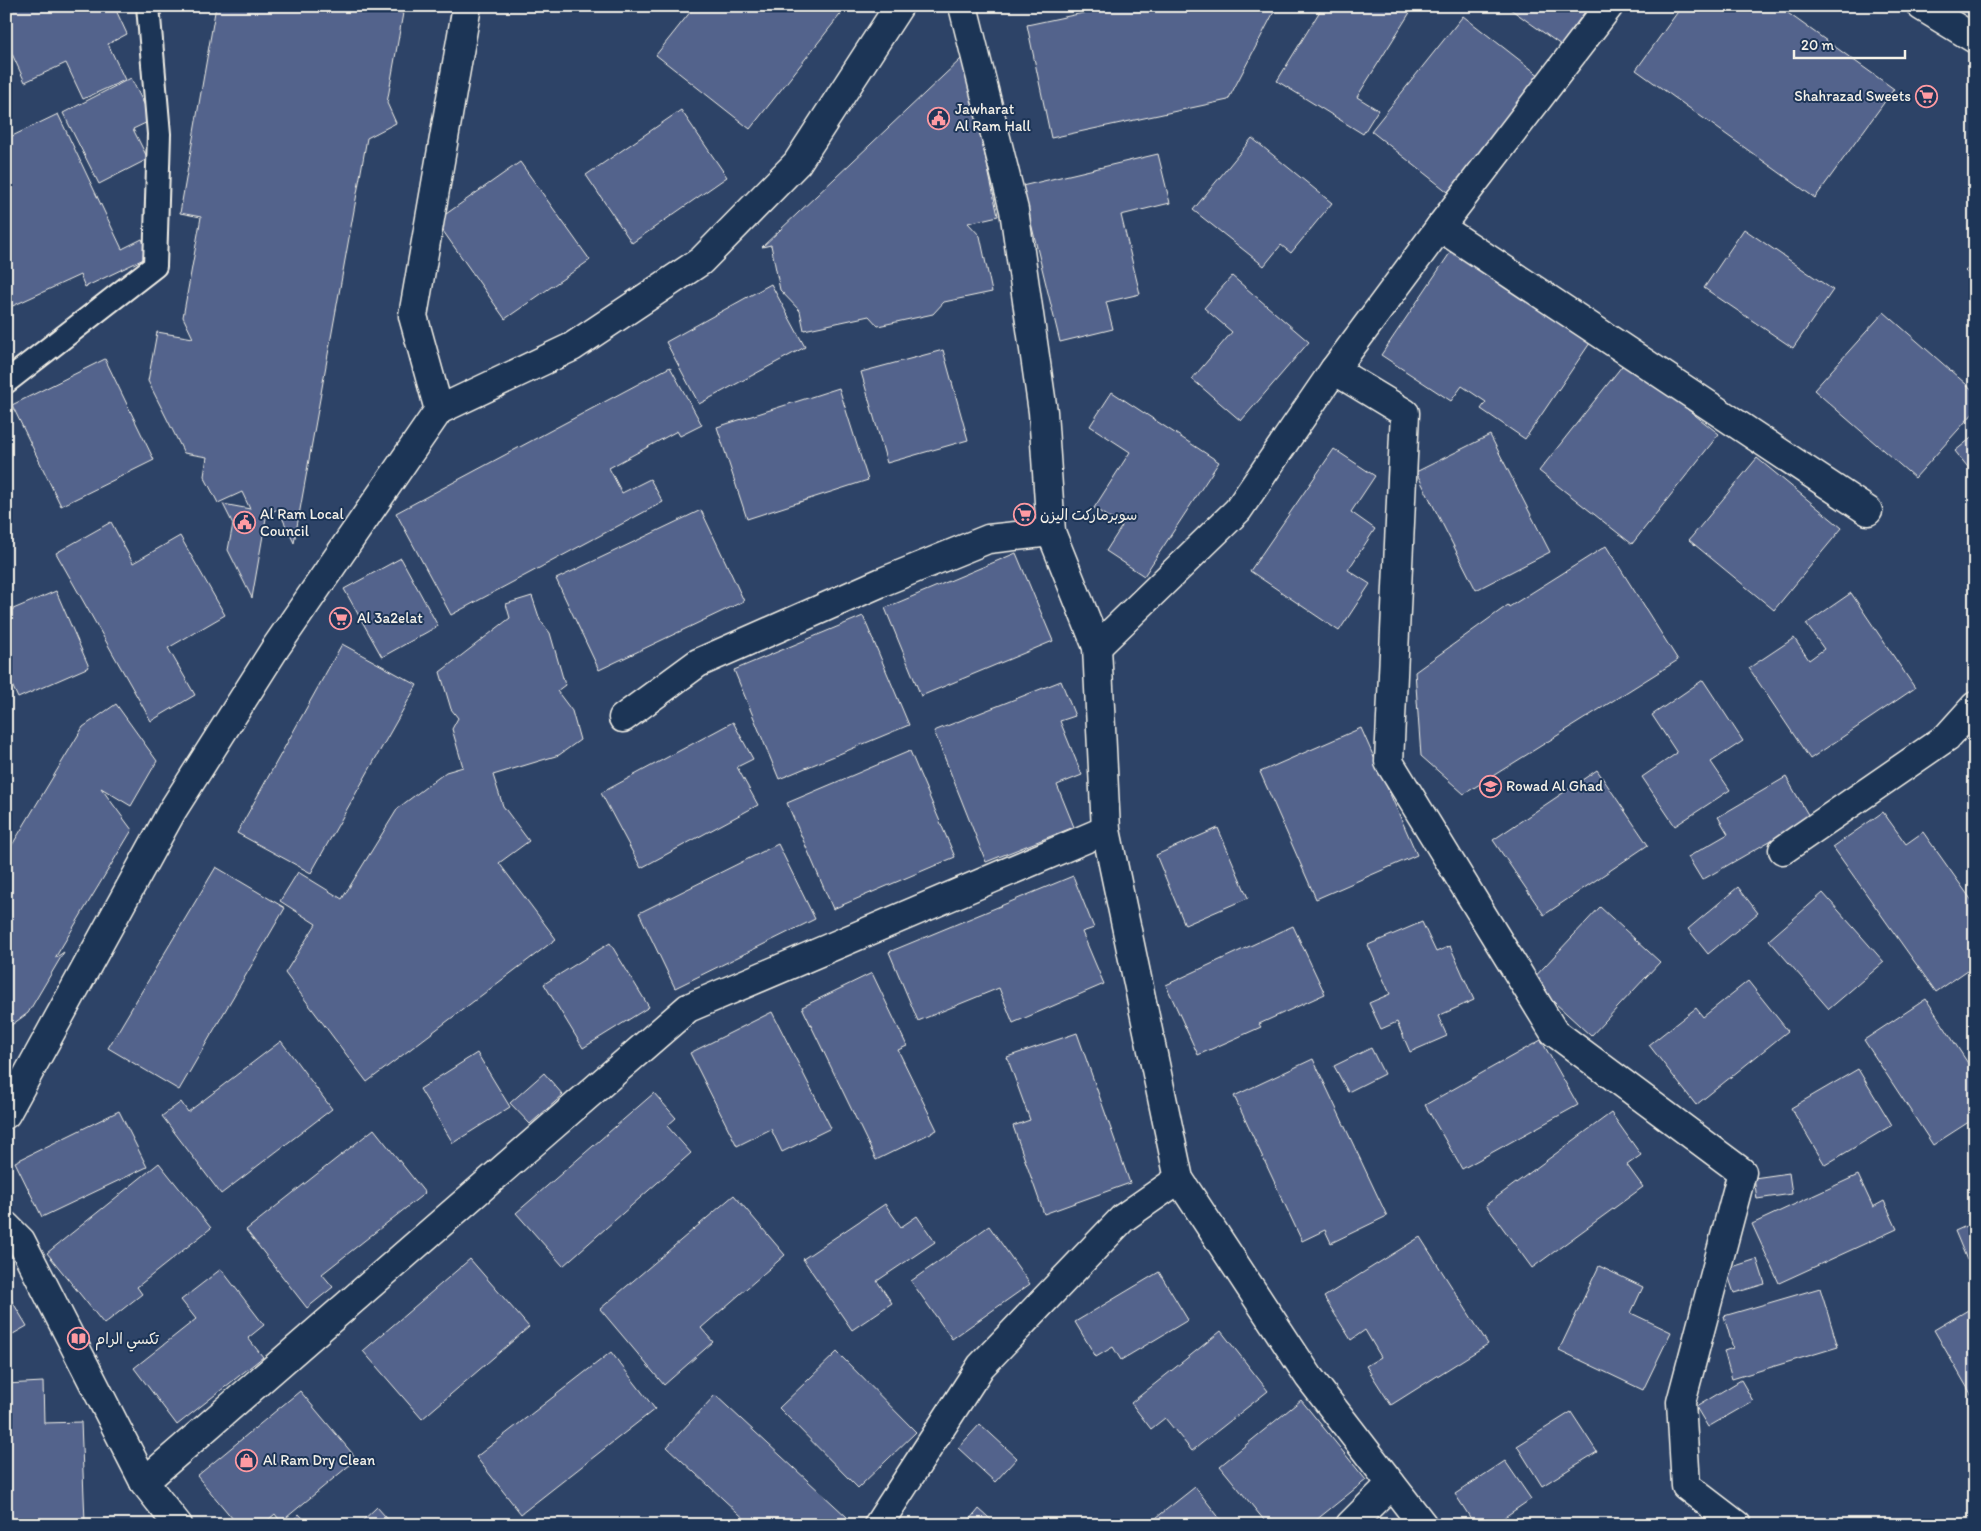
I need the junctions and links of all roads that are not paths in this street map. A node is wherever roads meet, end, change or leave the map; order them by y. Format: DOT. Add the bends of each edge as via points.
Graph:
graph roads {
  1 [pos="148,6"];
  2 [pos="467,6"];
  3 [pos="899,6"];
  4 [pos="963,6"];
  5 [pos="1609,6"];
  6 [pos="1921,6"];
  7 [pos="1975,39"];
  8 [pos="1440,227"];
  9 [pos="1334,370"];
  10 [pos="6,382"];
  11 [pos="439,410"];
  12 [pos="1868,511"];
  13 [pos="1051,532"];
  14 [pos="1097,647"];
  15 [pos="1975,706"];
  16 [pos="623,718"];
  17 [pos="1106,830"];
  18 [pos="1783,850"];
  19 [pos="6,1114"];
  20 [pos="1179,1179"];
  21 [pos="6,1226"];
  22 [pos="144,1482"];
  23 [pos="1391,1484"];
  24 [pos="178,1525"];
  25 [pos="878,1525"];
  26 [pos="1350,1525"];
  27 [pos="1423,1525"];
  28 [pos="1737,1525"];
  1 -- 10 [label="lane" via="159,134 155,266"];
  2 -- 11 [label="street" via="413,316"];
  3 -- 11 [label="street" via="797,163 701,261 572,347"];
  4 -- 13 [label="street" via="1014,210 1043,412"];
  5 -- 8 [label="street"];
  6 -- 7 [label="street"];
  8 -- 9 [label="street"];
  8 -- 12 [label="street"];
  9 -- 14 [label="street" via="1238,510"];
  9 -- 28 [label="street" via="1404,413 1389,762 1554,1032 1742,1172 1681,1402 1686,1486"];
  11 -- 19 [label="street" via="276,647 172,811"];
  13 -- 14 [label="street"];
  13 -- 16 [label="street" via="988,539 873,586 698,663"];
  14 -- 17 [label="street"];
  15 -- 18 [label="street" via="1947,737"];
  17 -- 20 [label="street"];
  17 -- 22 [label="street" via="688,1008"];
  20 -- 23 [label="street" via="1309,1377"];
  20 -- 25 [label="street" via="1124,1218 981,1366"];
  21 -- 22 [label="street" via="21,1241"];
  22 -- 24 [label="street"];
  23 -- 26 [label="street"];
  23 -- 27 [label="street"];
}
